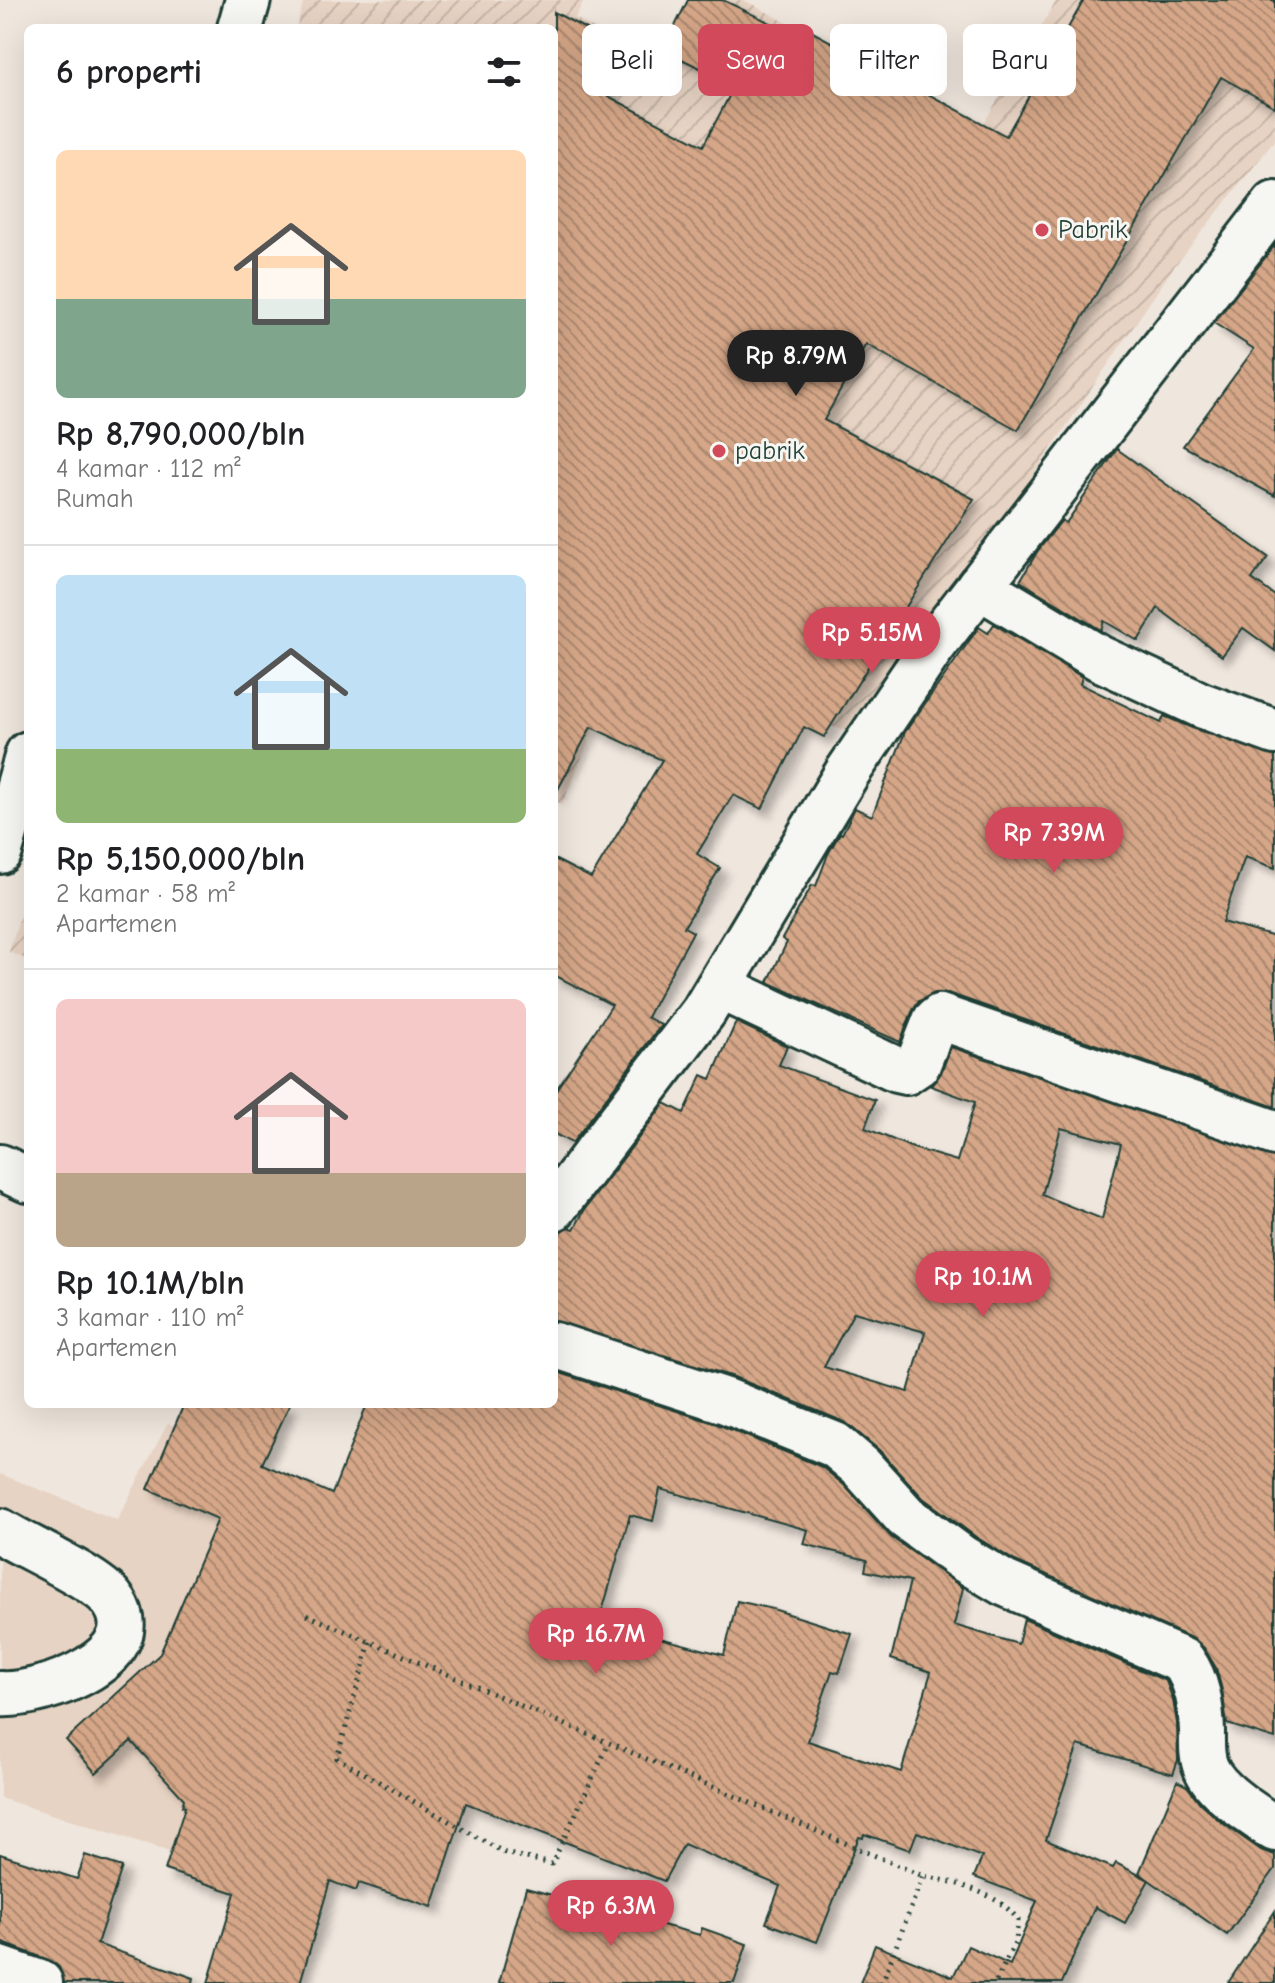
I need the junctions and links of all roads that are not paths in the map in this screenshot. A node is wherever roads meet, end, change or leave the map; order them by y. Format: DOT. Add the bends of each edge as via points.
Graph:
graph roads {
  1 [pos="248,0"];
  2 [pos="241,24"];
  3 [pos="1275,204"];
  4 [pos="979,586"];
  5 [pos="1275,732"];
  6 [pos="24,768"];
  7 [pos="0,851"];
  8 [pos="720,987"];
  9 [pos="1275,1133"];
  10 [pos="0,1167"];
  11 [pos="24,1178"];
  12 [pos="558,1203"];
  13 [pos="558,1346"];
  14 [pos="0,1531"];
  15 [pos="0,1694"];
  16 [pos="1275,1829"];
  17 [pos="0,1969"];
  18 [pos="40,1983"];
  1 -- 2 [label="street"];
  3 -- 4 [label="street"];
  4 -- 5 [label="street" via="1099,658"];
  4 -- 8 [label="street" via="847,773"];
  6 -- 7 [label="street"];
  8 -- 9 [label="street" via="897,1070 906,1072 918,1064 940,1017"];
  8 -- 12 [label="street"];
  10 -- 11 [label="street"];
  13 -- 16 [label="street" via="726,1401 835,1445 906,1517 962,1558 1004,1583 1183,1661 1199,1697 1207,1771 1237,1802"];
  14 -- 15 [label="street" via="111,1597 122,1624 117,1646 74,1677 41,1689"];
  17 -- 18 [label="street"];
}
